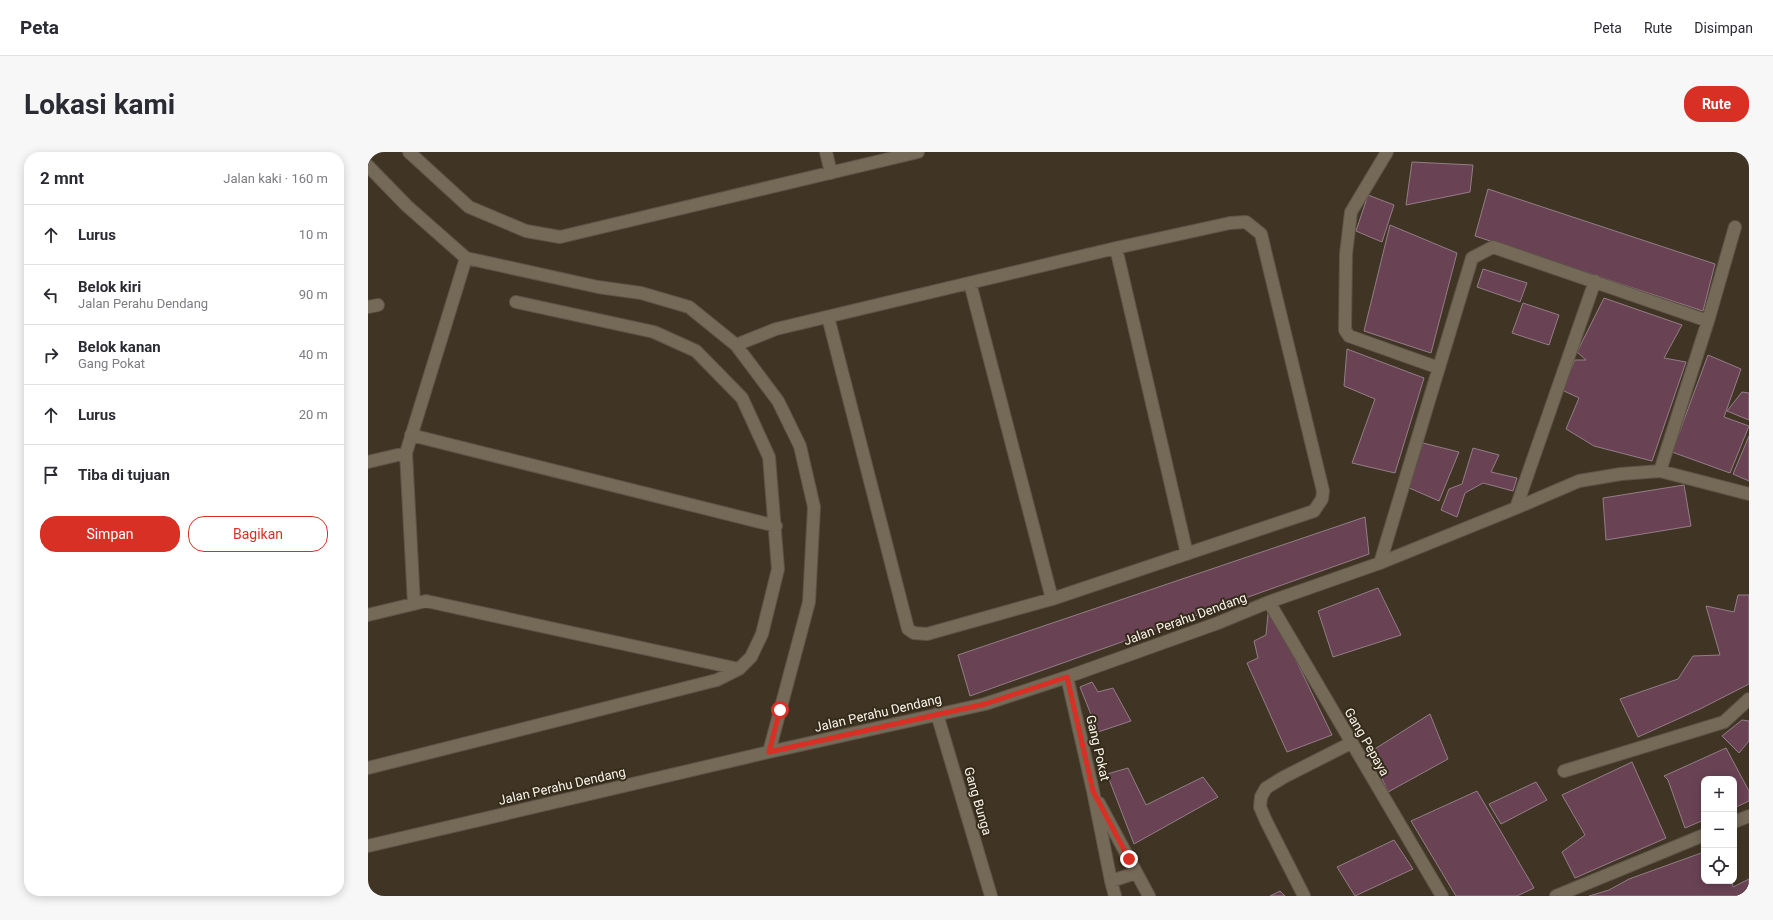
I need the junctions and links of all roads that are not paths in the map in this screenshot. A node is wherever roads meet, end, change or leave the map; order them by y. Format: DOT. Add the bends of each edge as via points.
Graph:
graph roads {
  1 [pos="826,152"];
  2 [pos="918,152"];
  3 [pos="1387,152"];
  4 [pos="413,153"];
  5 [pos="368,166"];
  6 [pos="831,173"];
  7 [pos="1735,227"];
  8 [pos="1116,248"];
  9 [pos="466,258"];
  10 [pos="1595,281"];
  11 [pos="970,283"];
  12 [pos="516,302"];
  13 [pos="828,317"];
  14 [pos="1708,321"];
  15 [pos="736,345"];
  16 [pos="1439,368"];
  17 [pos="411,435"];
  18 [pos="406,453"];
  19 [pos="368,462"];
  20 [pos="1660,471"];
  21 [pos="1749,494"];
  22 [pos="1516,508"];
  23 [pos="776,526"];
  24 [pos="1187,554"];
  25 [pos="1380,563"];
  26 [pos="1052,599"];
  27 [pos="1269,602"];
  28 [pos="414,604"];
  29 [pos="368,615"];
  30 [pos="739,669"];
  31 [pos="1067,677"];
  32 [pos="1749,699"];
  33 [pos="938,714"];
  34 [pos="1351,743"];
  35 [pos="769,752"];
  36 [pos="368,768"];
  37 [pos="1564,771"];
  38 [pos="1093,791"];
  39 [pos="1749,816"];
  40 [pos="1737,821"];
  41 [pos="1701,835"];
  42 [pos="368,846"];
  43 [pos="1136,873"];
  44 [pos="1111,881"];
  45 [pos="991,896"];
  46 [pos="1115,896"];
  47 [pos="1149,896"];
  48 [pos="1304,896"];
  49 [pos="1442,896"];
  50 [pos="1556,896"];
  1 -- 6 [label="street"];
  2 -- 6 [label="street"];
  3 -- 16 [label="street" via="1351,212 1346,254 1345,330 1349,336"];
  4 -- 6 [label="street" via="469,207 526,231 560,237"];
  5 -- 9 [label="street" via="407,206"];
  7 -- 14 [label="street"];
  8 -- 11 [label="street"];
  8 -- 24 [label="street"];
  8 -- 24 [label="street" via="1239,221 1256,228 1261,234 1323,491 1322,499 1314,511"];
  9 -- 15 [label="street" via="598,287 641,293 689,307"];
  9 -- 17 [label="street"];
  10 -- 14 [label="street"];
  10 -- 16 [label="street" via="1493,247 1472,258"];
  10 -- 22 [label="street"];
  11 -- 13 [label="street"];
  11 -- 26 [label="street"];
  12 -- 23 [label="street" via="654,332 696,351 742,398 754,424 769,457"];
  13 -- 15 [label="street" via="776,329"];
  13 -- 26 [label="street" via="908,629 914,633 927,634"];
  14 -- 20 [label="street"];
  15 -- 35 [label="street" via="778,400 800,446 814,507 809,602"];
  16 -- 25 [label="street"];
  17 -- 18 [label="street"];
  17 -- 23 [label="street"];
  18 -- 19 [label="street"];
  18 -- 28 [label="street"];
  20 -- 21 [label="street, Jalan Perahu Dendang"];
  20 -- 22 [label="street, Jalan Perahu Dendang" via="1579,480"];
  22 -- 25 [label="street, Jalan Perahu Dendang"];
  23 -- 30 [label="street" via="778,569 762,634 751,657"];
  24 -- 26 [label="street"];
  25 -- 27 [label="street, Jalan Perahu Dendang"];
  27 -- 31 [label="street, Jalan Perahu Dendang"];
  27 -- 34 [label="street, Gang Pepaya"];
  28 -- 29 [label="street"];
  28 -- 30 [label="street" via="426,601"];
  30 -- 36 [label="street" via="717,680"];
  31 -- 33 [label="street, Jalan Perahu Dendang" via="985,704"];
  31 -- 38 [label="street, Gang Pokat"];
  32 -- 37 [label="street" via="1724,722"];
  33 -- 35 [label="street, Jalan Perahu Dendang"];
  33 -- 45 [label="street, Gang Bunga"];
  34 -- 48 [label="street" via="1284,777 1266,788 1261,798 1260,807 1266,821"];
  34 -- 49 [label="street, Gang Pepaya"];
  35 -- 42 [label="street, Jalan Perahu Dendang"];
  38 -- 43 [label="street"];
  38 -- 44 [label="street, Gang Pokat"];
  39 -- 40 [label="street"];
  41 -- 50 [label="street"];
  43 -- 44 [label="street"];
  43 -- 47 [label="street"];
  44 -- 46 [label="street, Gang Pokat"];
}
